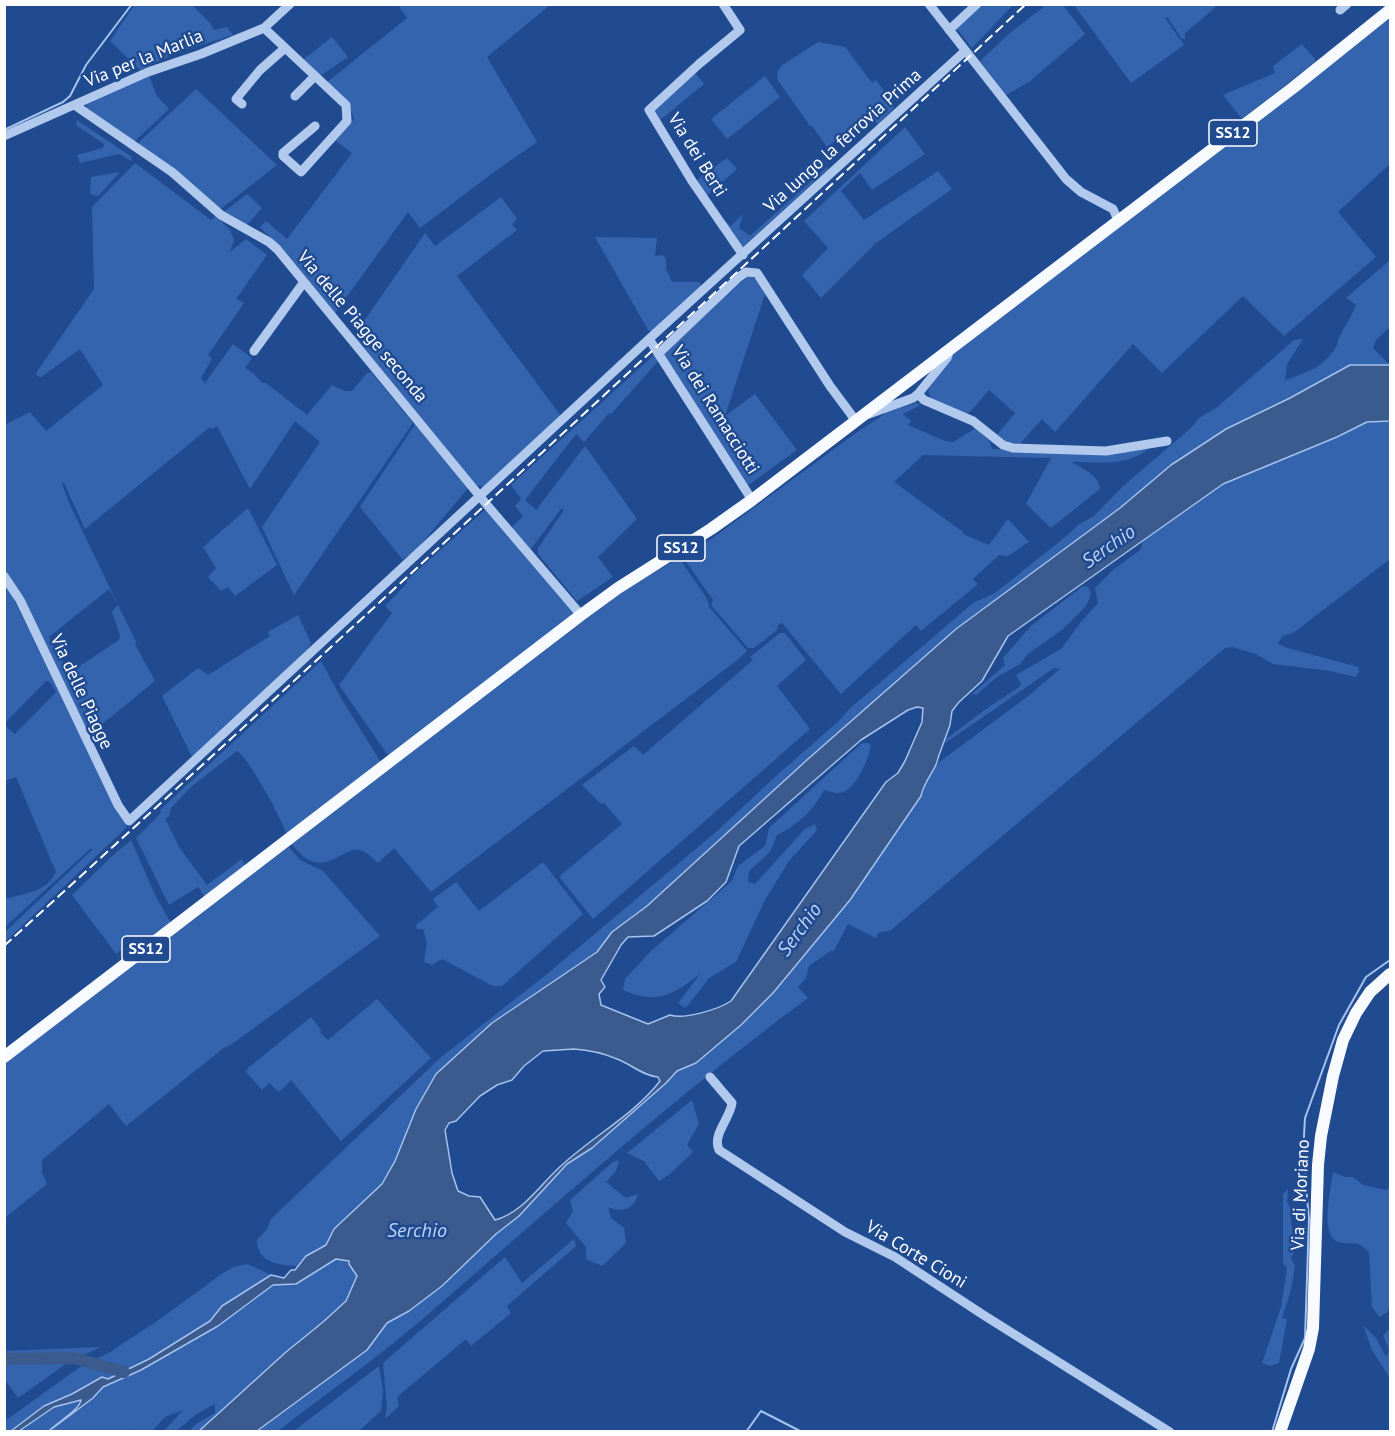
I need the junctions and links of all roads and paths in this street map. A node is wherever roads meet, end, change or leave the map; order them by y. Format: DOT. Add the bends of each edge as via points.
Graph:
graph roads {
  1 [pos="290,4"];
  2 [pos="723,4"];
  3 [pos="929,4"];
  4 [pos="977,4"];
  5 [pos="1390,10"];
  6 [pos="264,28"];
  7 [pos="949,30"];
  8 [pos="285,48"];
  9 [pos="965,51"];
  10 [pos="315,76"];
  11 [pos="295,96"];
  12 [pos="242,104"];
  13 [pos="76,106"];
  14 [pos="315,126"];
  15 [pos="4,136"];
  16 [pos="1118,220"];
  17 [pos="743,255"];
  18 [pos="304,282"];
  19 [pos="649,339"];
  20 [pos="949,349"];
  21 [pos="254,351"];
  22 [pos="659,353"];
  23 [pos="918,394"];
  24 [pos="859,419"];
  25 [pos="1167,441"];
  26 [pos="480,497"];
  27 [pos="752,500"];
  28 [pos="4,576"];
  29 [pos="581,615"];
  30 [pos="129,821"];
  31 [pos="1390,974"];
  32 [pos="4,1057"];
  33 [pos="710,1077"];
  34 [pos="1170,1431"];
  35 [pos="1280,1431"];
  1 -- 6 [label="street, Via per la Marlia"];
  2 -- 17 [label="street, Via dei Berti" via="740,30 649,110"];
  3 -- 7 [label="street"];
  4 -- 7 [label="street"];
  5 -- 16 [label="main road, SS12"];
  6 -- 8 [label="street"];
  6 -- 13 [label="street, Via per la Marlia" via="148,72"];
  7 -- 9 [label="street"];
  8 -- 10 [label="street"];
  8 -- 12 [label="street" via="236,99"];
  9 -- 16 [label="street" via="1065,179 1113,209"];
  9 -- 17 [label="street, Via lungo la ferrovia Prima"];
  10 -- 11 [label="street"];
  10 -- 14 [label="street" via="344,102 348,118 302,172 283,153"];
  13 -- 15 [label="street, Via per la Marlia"];
  13 -- 18 [label="street, Via delle Piagge seconda" via="172,172 221,215 269,242"];
  16 -- 20 [label="main road, SS12"];
  17 -- 19 [label="street, Via lungo la ferrovia Prima"];
  18 -- 21 [label="street"];
  18 -- 26 [label="street, Via delle Piagge seconda"];
  19 -- 22 [label="street, Via dei Ramacciotti"];
  19 -- 26 [label="street, Via lungo la ferrovia Prima"];
  20 -- 23 [label="street" via="947,358"];
  20 -- 24 [label="main road, SS12"];
  22 -- 24 [label="street" via="746,272 757,273 830,386"];
  22 -- 27 [label="street, Via dei Ramacciotti"];
  23 -- 24 [label="street"];
  23 -- 25 [label="street" via="973,421 1013,448 1106,451"];
  24 -- 27 [label="main road, SS12"];
  26 -- 29 [label="street, Via delle Piagge seconda"];
  26 -- 30 [label="street, Via lungo la ferrovia Prima"];
  27 -- 29 [label="main road, SS12"];
  28 -- 30 [label="street, Via delle Piagge" via="20,600"];
  29 -- 32 [label="main road, SS12"];
  31 -- 35 [label="main road, Via di Moriano" via="1359,1006 1337,1056 1318,1165 1313,1328"];
  33 -- 34 [label="street, Via Corte Cioni" via="732,1103 717,1137 719,1150"];
}
